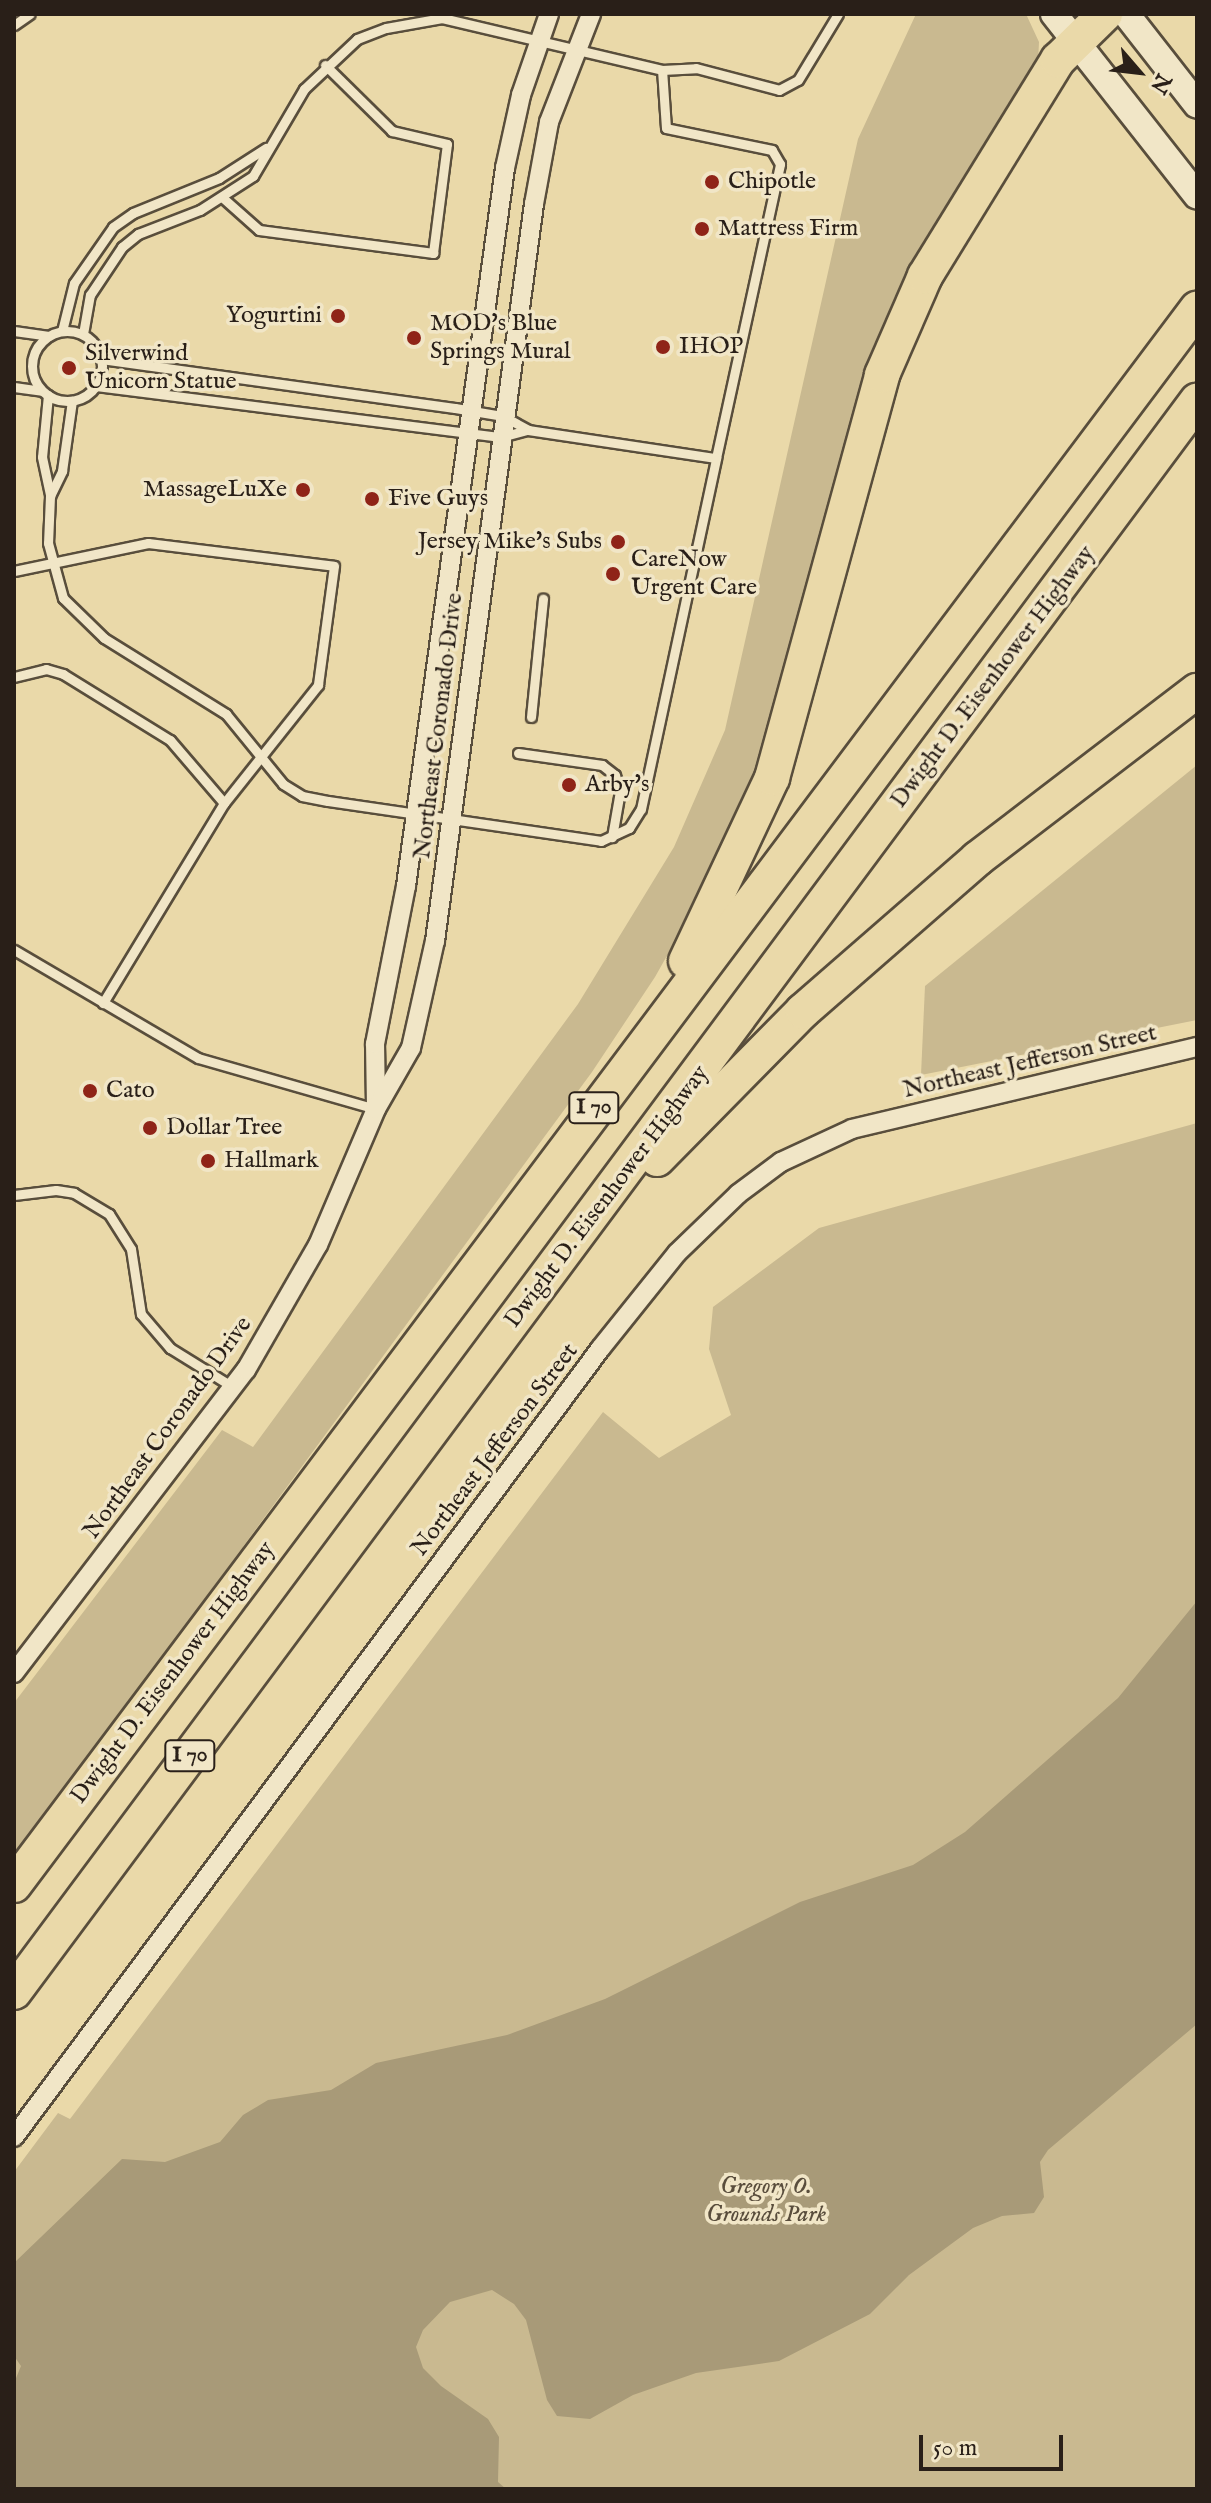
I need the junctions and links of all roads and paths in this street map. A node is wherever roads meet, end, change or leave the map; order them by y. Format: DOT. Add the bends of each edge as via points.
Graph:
graph roads {
  1 [pos="30,14"];
  2 [pos="549,14"];
  3 [pos="591,14"];
  4 [pos="838,14"];
  5 [pos="1054,14"];
  6 [pos="1105,14"];
  7 [pos="1126,14"];
  8 [pos="14,25"];
  9 [pos="539,40"];
  10 [pos="1076,43"];
  11 [pos="576,50"];
  12 [pos="325,65"];
  13 [pos="662,70"];
  14 [pos="1197,105"];
  15 [pos="266,148"];
  16 [pos="1197,196"];
  17 [pos="223,198"];
  18 [pos="1188,322"];
  19 [pos="14,331"];
  20 [pos="62,331"];
  21 [pos="83,334"];
  22 [pos="49,336"];
  23 [pos="101,359"];
  24 [pos="96,386"];
  25 [pos="14,387"];
  26 [pos="45,393"];
  27 [pos="72,401"];
  28 [pos="1197,401"];
  29 [pos="472,411"];
  30 [pos="503,416"];
  31 [pos="528,430"];
  32 [pos="469,433"];
  33 [pos="501,437"];
  34 [pos="716,458"];
  35 [pos="50,496"];
  36 [pos="51,564"];
  37 [pos="14,571"];
  38 [pos="543,599"];
  39 [pos="14,677"];
  40 [pos="1197,691"];
  41 [pos="531,717"];
  42 [pos="518,753"];
  43 [pos="260,758"];
  44 [pos="224,803"];
  45 [pos="417,812"];
  46 [pos="453,816"];
  47 [pos="612,837"];
  48 [pos="14,950"];
  49 [pos="103,1003"];
  50 [pos="655,1026"];
  51 [pos="1197,1047"];
  52 [pos="376,1109"];
  53 [pos="14,1195"];
  54 [pos="570,1248"];
  55 [pos="233,1387"];
  56 [pos="14,1673"];
  57 [pos="14,1885"];
  58 [pos="14,1992"];
  59 [pos="14,2137"];
  1 -- 8 [label="lane"];
  2 -- 9 [label="street, Northeast Coronado Drive"];
  3 -- 11 [label="street, Northeast Coronado Drive"];
  4 -- 13 [label="lane" via="790,88 779,90 696,68"];
  5 -- 10 [label="main road"];
  6 -- 10 [label="highway"];
  7 -- 14 [label="main road"];
  9 -- 11 [label="lane"];
  9 -- 12 [label="lane" via="471,21 414,21 357,39"];
  9 -- 29 [label="street, Northeast Coronado Drive" via="505,168"];
  10 -- 16 [label="main road"];
  10 -- 50 [label="highway" via="1058,60 925,276 888,361 772,778"];
  11 -- 13 [label="lane"];
  11 -- 30 [label="street, Northeast Coronado Drive" via="549,122"];
  12 -- 15 [label="lane"];
  12 -- 17 [label="lane" via="392,131 447,144 433,253 259,230"];
  13 -- 34 [label="lane" via="666,128 772,150 780,164"];
  15 -- 17 [label="lane" via="253,176"];
  15 -- 20 [label="lane" via="219,178 133,213 113,227 74,283"];
  17 -- 21 [label="lane" via="138,234 122,247 90,295"];
  18 -- 50 [label="highway, Dwight D. Eisenhower Highway / I 70"];
  19 -- 22 [label="lane"];
  20 -- 21 [label="lane"];
  20 -- 22 [label="lane"];
  21 -- 23 [label="lane"];
  22 -- 26 [label="lane" via="33,358"];
  23 -- 24 [label="lane"];
  23 -- 29 [label="lane"];
  24 -- 27 [label="lane"];
  24 -- 32 [label="lane"];
  25 -- 26 [label="lane"];
  26 -- 27 [label="lane"];
  26 -- 35 [label="lane" via="42,457"];
  27 -- 35 [label="lane" via="62,471"];
  28 -- 54 [label="highway, Dwight D. Eisenhower Highway / I 70"];
  29 -- 30 [label="lane"];
  29 -- 32 [label="street, Northeast Coronado Drive"];
  30 -- 31 [label="lane"];
  30 -- 33 [label="street, Northeast Coronado Drive"];
  31 -- 33 [label="lane"];
  31 -- 34 [label="lane"];
  32 -- 33 [label="lane"];
  32 -- 45 [label="street, Northeast Coronado Drive"];
  33 -- 46 [label="street, Northeast Coronado Drive"];
  34 -- 47 [label="lane" via="641,809 629,828"];
  35 -- 36 [label="lane"];
  36 -- 37 [label="lane"];
  36 -- 43 [label="lane" via="63,598 81,620 207,698"];
  36 -- 43 [label="lane" via="148,543 334,566 318,685"];
  38 -- 41 [label="lane"];
  39 -- 44 [label="lane" via="46,669 63,674 170,740"];
  40 -- 54 [label="highway" via="977,859 814,1001"];
  42 -- 47 [label="lane" via="602,765 615,775 620,791"];
  43 -- 44 [label="lane"];
  43 -- 45 [label="lane" via="302,796"];
  44 -- 49 [label="lane"];
  45 -- 46 [label="lane"];
  45 -- 52 [label="street, Northeast Coronado Drive" via="394,968 375,1044"];
  46 -- 47 [label="lane" via="601,841"];
  46 -- 52 [label="street, Northeast Coronado Drive" via="435,941 411,1048"];
  48 -- 49 [label="lane"];
  49 -- 52 [label="lane" via="198,1058"];
  50 -- 57 [label="highway, Dwight D. Eisenhower Highway / I 70"];
  51 -- 59 [label="street, Northeast Jefferson Street" via="852,1129 781,1162 738,1194 677,1253 600,1349"];
  52 -- 55 [label="street, Northeast Coronado Drive" via="318,1245"];
  53 -- 55 [label="lane" via="74,1193 109,1214 131,1249 141,1314 159,1339"];
  54 -- 58 [label="highway, Dwight D. Eisenhower Highway / I 70"];
  55 -- 56 [label="street, Northeast Coronado Drive"];
}
